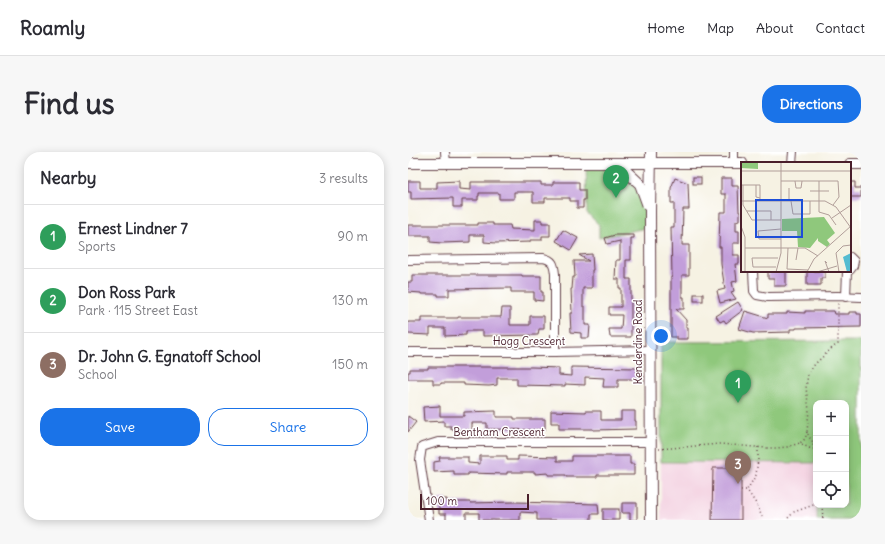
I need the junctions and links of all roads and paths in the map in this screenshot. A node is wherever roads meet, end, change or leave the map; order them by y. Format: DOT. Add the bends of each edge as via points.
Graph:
graph roads {
  1 [pos="445,152"];
  2 [pos="651,152"];
  3 [pos="734,152"];
  4 [pos="793,152"];
  5 [pos="792,162"];
  6 [pos="408,163"];
  7 [pos="446,163"];
  8 [pos="595,163"];
  9 [pos="651,164"];
  10 [pos="738,164"];
  11 [pos="650,211"];
  12 [pos="851,258"];
  13 [pos="408,260"];
  14 [pos="851,268"];
  15 [pos="753,272"];
  16 [pos="847,272"];
  17 [pos="842,296"];
  18 [pos="861,296"];
  19 [pos="650,350"];
  20 [pos="408,352"];
  21 [pos="555,352"];
  22 [pos="807,432"];
  23 [pos="812,440"];
  24 [pos="800,443"];
  25 [pos="813,444"];
  26 [pos="651,446"];
  27 [pos="758,447"];
  28 [pos="813,449"];
  29 [pos="741,490"];
  30 [pos="747,490"];
  31 [pos="813,505"];
  32 [pos="822,508"];
  33 [pos="762,517"];
  34 [pos="788,518"];
  35 [pos="429,520"];
  36 [pos="651,520"];
  37 [pos="823,520"];
  1 -- 7 [label="street"];
  2 -- 9 [label="street, Kenderdine Road"];
  3 -- 10 [label="street"];
  4 -- 5 [label="street"];
  6 -- 7 [label="street"];
  7 -- 8 [label="street"];
  8 -- 9 [label="street"];
  8 -- 11 [label="street" via="626,171 640,184"];
  9 -- 10 [label="street"];
  9 -- 11 [label="street, Kenderdine Road"];
  11 -- 19 [label="street, Kenderdine Road"];
  12 -- 14 [label="street" via="854,261"];
  13 -- 21 [label="street" via="549,259 555,274"];
  15 -- 17 [label="street" via="754,291 757,295"];
  16 -- 17 [label="street"];
  17 -- 18 [label="street"];
  17 -- 22 [label="path" via="838,344 815,364 808,374"];
  19 -- 21 [label="street, Hogg Crescent"];
  19 -- 26 [label="street, Kenderdine Road"];
  20 -- 21 [label="street, Hogg Crescent"];
  22 -- 23 [label="path"];
  22 -- 24 [label="path" via="805,439"];
  23 -- 25 [label="path"];
  24 -- 27 [label="path" via="777,448"];
  24 -- 28 [label="path"];
  26 -- 27 [label="path" via="720,444"];
  26 -- 35 [label="street, Bentham Crescent" via="438,442 422,446 420,460"];
  26 -- 36 [label="street, Kenderdine Road"];
  27 -- 30 [label="path" via="756,475"];
  29 -- 30 [label="path"];
  30 -- 33 [label="path"];
  31 -- 34 [label="path" via="794,512"];
  32 -- 37 [label="path"];
}
